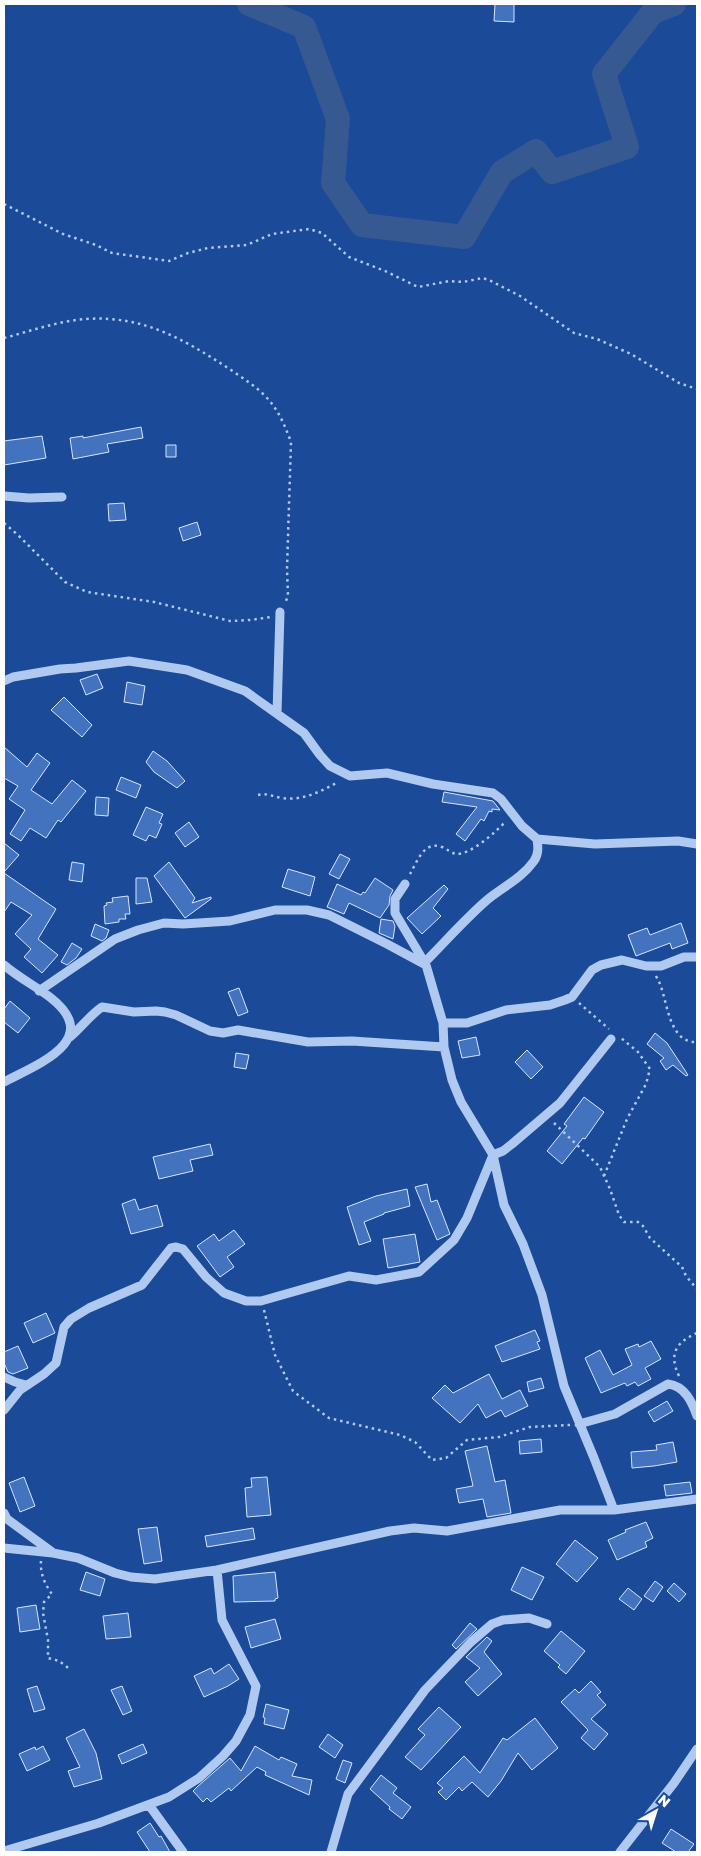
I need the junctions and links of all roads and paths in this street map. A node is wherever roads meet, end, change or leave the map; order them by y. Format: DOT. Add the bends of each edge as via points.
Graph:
graph roads {
  1 [pos="4,204"];
  2 [pos="4,338"];
  3 [pos="697,389"];
  4 [pos="4,496"];
  5 [pos="62,497"];
  6 [pos="4,523"];
  7 [pos="280,612"];
  8 [pos="4,681"];
  9 [pos="277,713"];
  10 [pos="350,776"];
  11 [pos="258,795"];
  12 [pos="513,814"];
  13 [pos="537,839"];
  14 [pos="697,844"];
  15 [pos="405,884"];
  16 [pos="697,957"];
  17 [pos="425,964"];
  18 [pos="651,966"];
  19 [pos="4,967"];
  20 [pos="39,991"];
  21 [pos="572,997"];
  22 [pos="443,1023"];
  23 [pos="70,1037"];
  24 [pos="611,1039"];
  25 [pos="697,1042"];
  26 [pos="444,1046"];
  27 [pos="4,1082"];
  28 [pos="546,1114"];
  29 [pos="493,1155"];
  30 [pos="604,1176"];
  31 [pos="697,1289"];
  32 [pos="261,1301"];
  33 [pos="697,1333"];
  34 [pos="4,1377"];
  35 [pos="26,1385"];
  36 [pos="688,1395"];
  37 [pos="4,1410"];
  38 [pos="697,1416"];
  39 [pos="579,1424"];
  40 [pos="697,1499"];
  41 [pos="614,1510"];
  42 [pos="4,1513"];
  43 [pos="4,1548"];
  44 [pos="42,1552"];
  45 [pos="53,1553"];
  46 [pos="217,1570"];
  47 [pos="547,1624"];
  48 [pos="71,1670"];
  49 [pos="697,1749"];
  50 [pos="149,1805"];
  51 [pos="4,1851"];
  52 [pos="183,1852"];
  53 [pos="331,1852"];
  54 [pos="620,1852"];
  1 -- 3 [label="path" via="63,234 112,253 169,261 208,248 247,245 272,234 309,229 322,233 349,257 418,288 449,281 483,278 491,281 520,296 574,333 597,338 679,383"];
  2 -- 7 [label="path" via="40,327 86,319 141,324 166,332 210,356 244,378 268,399 291,442 288,596"];
  4 -- 5 [label="street"];
  6 -- 7 [label="path" via="65,582 87,592 154,602 230,620 269,617"];
  7 -- 9 [label="street"];
  8 -- 9 [label="street" via="60,669 129,661 187,670 245,691"];
  9 -- 10 [label="street" via="304,733 330,766"];
  10 -- 11 [label="path" via="307,797"];
  10 -- 12 [label="street" via="387,773 493,793"];
  12 -- 13 [label="street"];
  12 -- 15 [label="path" via="496,831 460,853 455,854 440,846 425,849"];
  13 -- 14 [label="street" via="595,844 678,841"];
  13 -- 17 [label="street" via="536,859 529,867 486,901"];
  15 -- 17 [label="street" via="395,899 395,913"];
  16 -- 18 [label="street"];
  17 -- 20 [label="street" via="329,915 284,909 230,921 164,923 138,930 115,939"];
  17 -- 22 [label="street"];
  18 -- 21 [label="street" via="622,960 601,965 592,970"];
  18 -- 25 [label="path" via="677,1032 688,1042"];
  19 -- 20 [label="street"];
  20 -- 23 [label="street" via="62,1008 70,1024"];
  21 -- 22 [label="street" via="550,1005 506,1010 466,1023"];
  21 -- 30 [label="path" via="638,1052 650,1069"];
  22 -- 26 [label="street"];
  23 -- 26 [label="street" via="102,1007 176,1014 210,1031 222,1033 250,1031 308,1042"];
  23 -- 27 [label="street" via="53,1056"];
  24 -- 28 [label="street" via="560,1103"];
  26 -- 29 [label="street" via="461,1102"];
  28 -- 29 [label="street" via="503,1151"];
  28 -- 30 [label="path" via="600,1167"];
  29 -- 32 [label="street" via="467,1218 454,1240 419,1272 376,1280 349,1276"];
  29 -- 39 [label="street" via="504,1205 524,1244 542,1295 564,1386"];
  30 -- 31 [label="path" via="621,1219 643,1226 650,1238 682,1267"];
  32 -- 35 [label="street" via="246,1301 224,1293 183,1249 171,1248 142,1285 71,1319 64,1327 56,1363"];
  32 -- 39 [label="path" via="275,1355 293,1391 329,1418 400,1435 415,1442 432,1460 446,1458 467,1440 499,1438 530,1428"];
  33 -- 36 [label="path" via="679,1343 674,1356 677,1372"];
  34 -- 35 [label="street"];
  35 -- 37 [label="street"];
  36 -- 38 [label="street"];
  36 -- 39 [label="street" via="668,1384 615,1414"];
  39 -- 41 [label="street"];
  40 -- 41 [label="street"];
  41 -- 46 [label="street" via="560,1510 447,1531 414,1528 390,1531"];
  42 -- 45 [label="street" via="7,1519"];
  43 -- 44 [label="street"];
  44 -- 45 [label="street"];
  44 -- 48 [label="path" via="40,1566 52,1594 44,1602 43,1613 48,1658 59,1660"];
  45 -- 46 [label="street" via="78,1558 131,1577 155,1579"];
  46 -- 50 [label="street" via="222,1620 256,1686 250,1715 236,1741 199,1778"];
  47 -- 53 [label="street" via="529,1618 492,1624 432,1683 348,1794"];
  49 -- 54 [label="street"];
  50 -- 51 [label="street"];
  50 -- 52 [label="street"];
}
